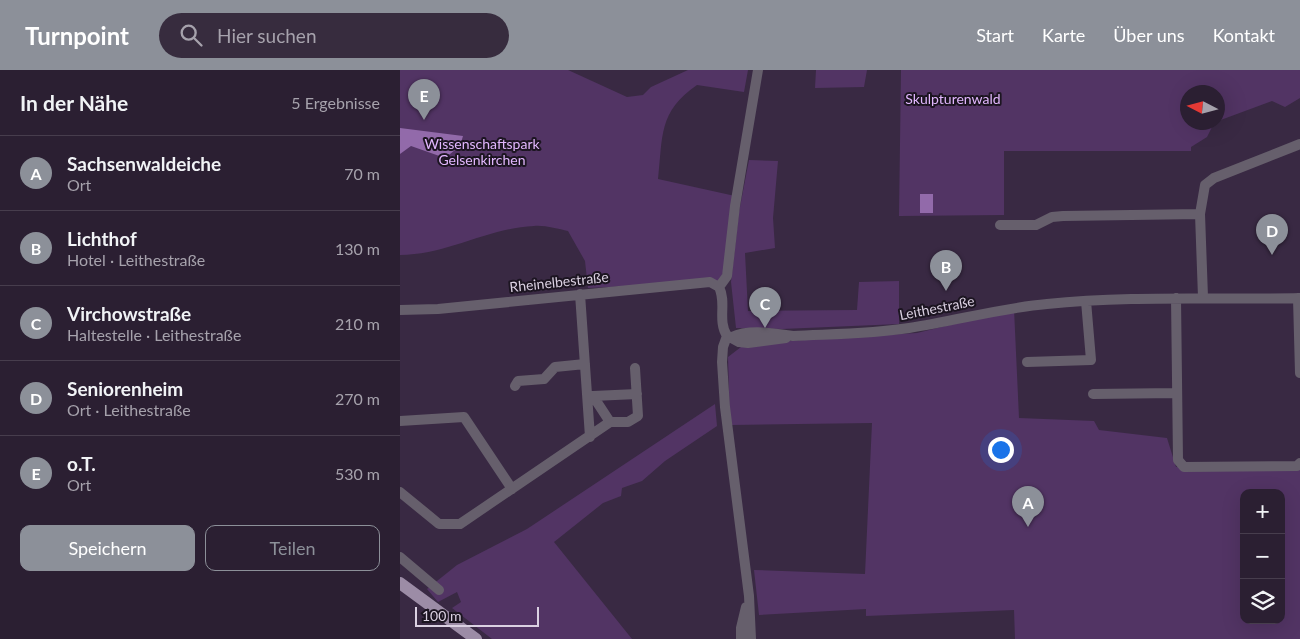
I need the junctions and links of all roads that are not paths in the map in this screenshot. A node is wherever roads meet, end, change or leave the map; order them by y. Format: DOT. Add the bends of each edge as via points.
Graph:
graph roads {
  1 [pos="758,70"];
  2 [pos="1300,144"];
  3 [pos="1200,214"];
  4 [pos="1000,225"];
  5 [pos="719,287"];
  6 [pos="580,294"];
  7 [pos="1203,297"];
  8 [pos="1176,298"];
  9 [pos="1299,298"];
  10 [pos="1086,301"];
  11 [pos="400,310"];
  12 [pos="730,336"];
  13 [pos="1027,362"];
  14 [pos="586,364"];
  15 [pos="635,368"];
  16 [pos="1300,373"];
  17 [pos="515,386"];
  18 [pos="1176,393"];
  19 [pos="636,394"];
  20 [pos="1093,394"];
  21 [pos="591,396"];
  22 [pos="400,421"];
  23 [pos="610,422"];
  24 [pos="590,437"];
  25 [pos="1300,463"];
  26 [pos="512,490"];
  27 [pos="400,492"];
  28 [pos="400,556"];
  29 [pos="400,582"];
  30 [pos="439,590"];
  31 [pos="749,596"];
  32 [pos="476,639"];
  33 [pos="741,639"];
  34 [pos="751,639"];
  1 -- 5 [label="street" via="735,206 727,276"];
  2 -- 3 [label="street" via="1214,178 1205,185"];
  3 -- 4 [label="street" via="1064,216 1052,217 1036,225"];
  3 -- 7 [label="street"];
  5 -- 6 [label="street, Rheinelbestraße" via="710,282"];
  5 -- 12 [label="street" via="722,293 722,325"];
  6 -- 11 [label="street, Rheinelbestraße"];
  6 -- 14 [label="street"];
  7 -- 8 [label="street, Leithestraße"];
  7 -- 9 [label="street, Leithestraße" via="1238,300"];
  8 -- 10 [label="street, Leithestraße"];
  8 -- 18 [label="street"];
  9 -- 16 [label="street, Leithestraße"];
  10 -- 12 [label="street, Leithestraße" via="1011,307 900,329 793,336 748,343"];
  10 -- 13 [label="street" via="1091,360"];
  12 -- 31 [label="street" via="722,347 725,407"];
  14 -- 17 [label="street" via="555,367 544,379 518,381"];
  14 -- 21 [label="street"];
  15 -- 19 [label="street"];
  18 -- 20 [label="street"];
  18 -- 25 [label="street" via="1178,460 1184,467 1297,466"];
  19 -- 21 [label="street"];
  19 -- 23 [label="street" via="638,416 628,422"];
  21 -- 23 [label="street"];
  21 -- 24 [label="street"];
  22 -- 26 [label="street" via="464,417"];
  23 -- 24 [label="street"];
  24 -- 26 [label="street"];
  26 -- 27 [label="street" via="460,524 439,524"];
  28 -- 30 [label="street"];
  29 -- 32 [label="main road"];
  31 -- 33 [label="street"];
  31 -- 34 [label="street"];
}
